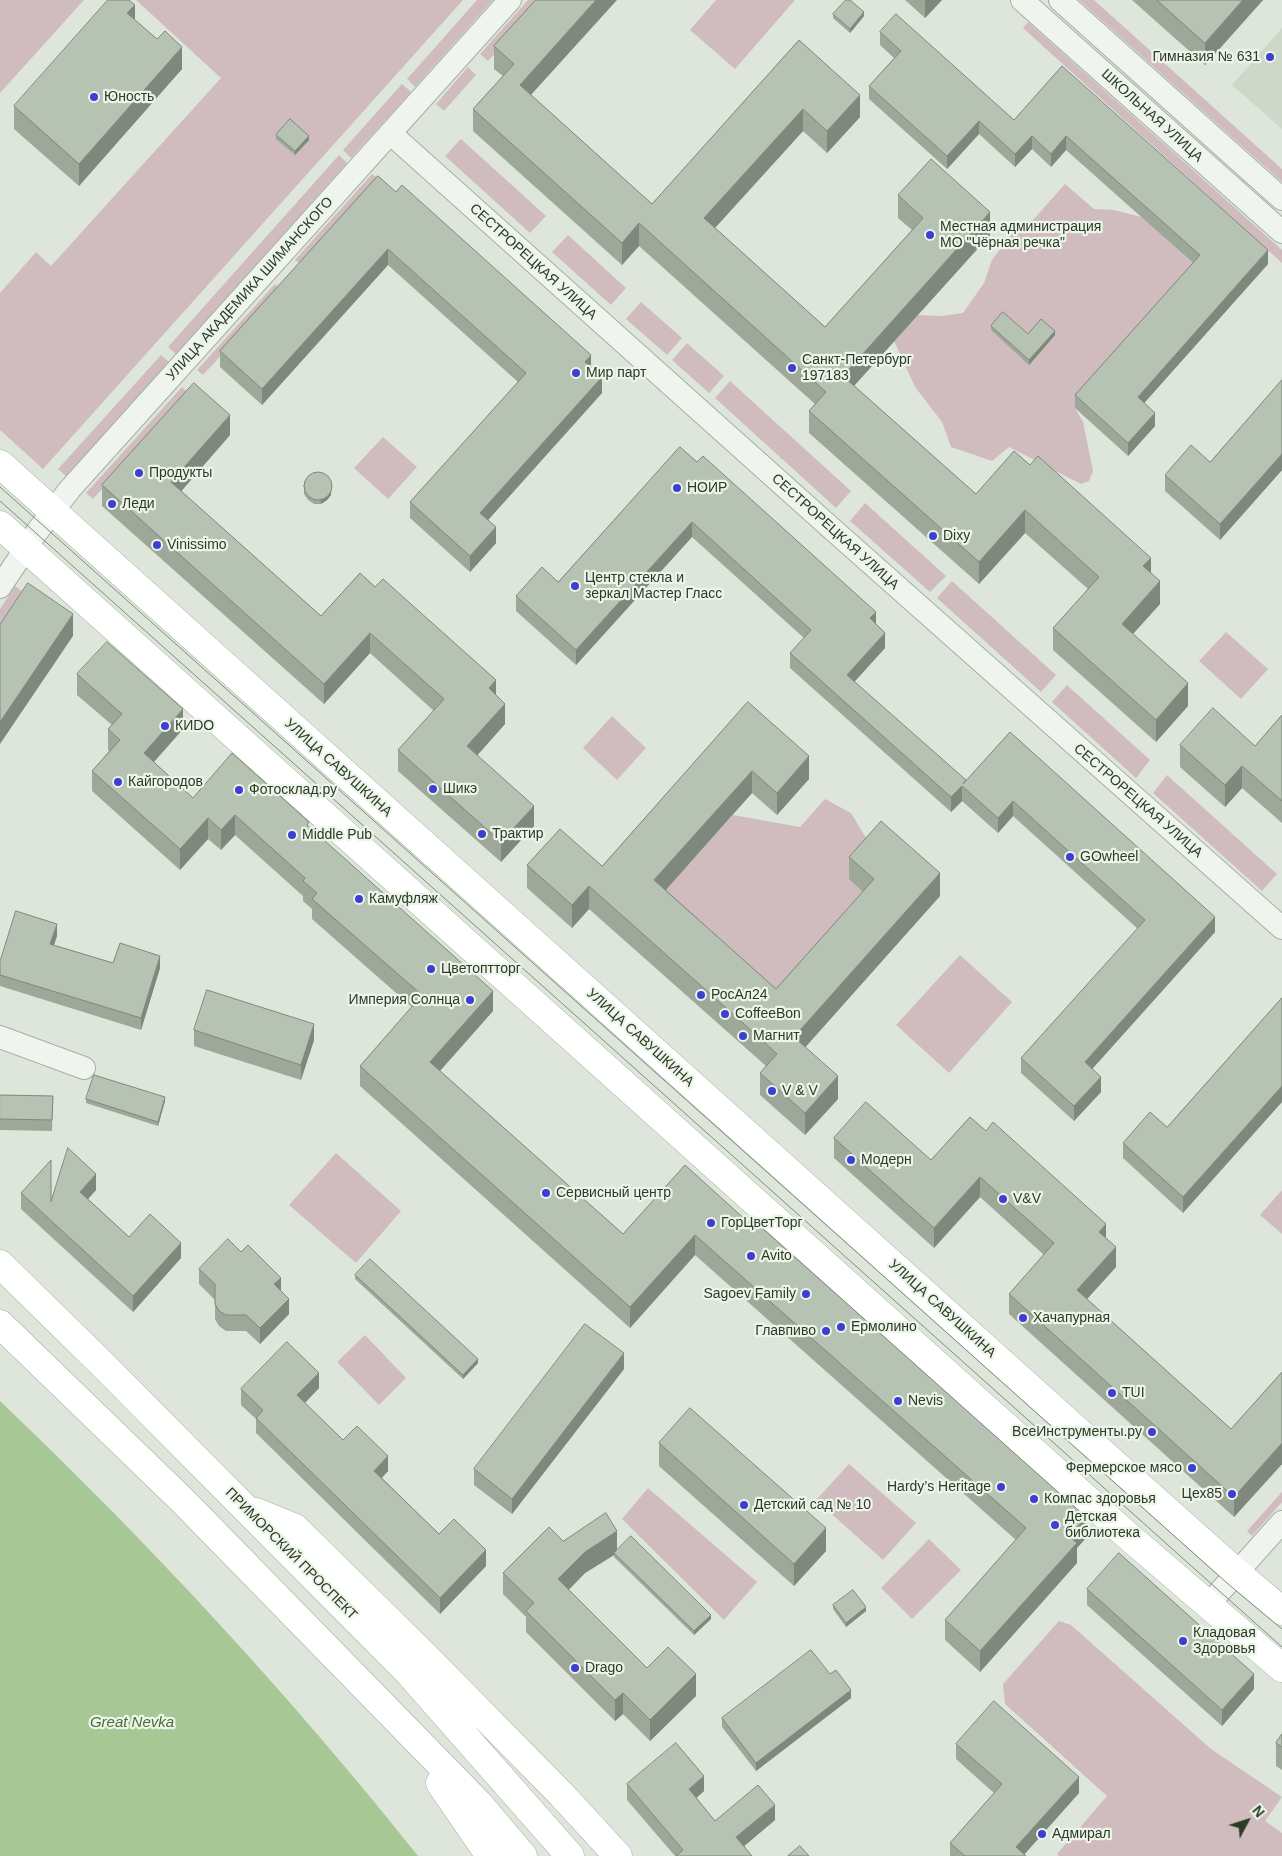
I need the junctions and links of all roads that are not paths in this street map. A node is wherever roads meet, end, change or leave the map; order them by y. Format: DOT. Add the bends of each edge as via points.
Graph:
graph roads {
  1 [pos="510,0"];
  2 [pos="1022,0"];
  3 [pos="1060,0"];
  4 [pos="390,133"];
  5 [pos="1282,199"];
  6 [pos="1282,232"];
  7 [pos="0,464"];
  8 [pos="53,512"];
  9 [pos="0,524"];
  10 [pos="26,548"];
  11 [pos="0,587"];
  12 [pos="1282,928"];
  13 [pos="0,1037"];
  14 [pos="84,1068"];
  15 [pos="0,1264"];
  16 [pos="0,1324"];
  17 [pos="246,1508"];
  18 [pos="1282,1522"];
  19 [pos="1236,1573"];
  20 [pos="1208,1605"];
  21 [pos="1282,1610"];
  22 [pos="1282,1668"];
  23 [pos="392,1714"];
  24 [pos="490,1856"];
  25 [pos="523,1856"];
  26 [pos="570,1856"];
  27 [pos="618,1856"];
  1 -- 4 [label="street, УЛИЦА АКАДЕМИКА ШИМАНСКОГО"];
  2 -- 6 [label="street, ШКОЛЬНАЯ УЛИЦА"];
  3 -- 5 [label="street, ШКОЛЬНАЯ УЛИЦА"];
  4 -- 8 [label="street, УЛИЦА АКАДЕМИКА ШИМАНСКОГО"];
  4 -- 12 [label="street, СЕСТРОРЕЦКАЯ УЛИЦА"];
  7 -- 8 [label="main road, УЛИЦА САВУШКИНА"];
  8 -- 10 [label="street, УЛИЦА АКАДЕМИКА ШИМАНСКОГО"];
  8 -- 19 [label="main road, УЛИЦА САВУШКИНА"];
  9 -- 10 [label="main road"];
  10 -- 11 [label="street, УЛИЦА АКАДЕМИКА ШИМАНСКОГО"];
  10 -- 20 [label="main road"];
  13 -- 14 [label="street"];
  15 -- 17 [label="main road, ПРИМОРСКИЙ ПРОСПЕКТ"];
  16 -- 23 [label="main road" via="184,1502"];
  17 -- 26 [label="main road, ПРИМОРСКИЙ ПРОСПЕКТ" via="409,1674"];
  17 -- 27 [label="main road" via="295,1528 424,1655"];
  18 -- 19 [label="street"];
  19 -- 20 [label="street"];
  19 -- 21 [label="main road, УЛИЦА САВУШКИНА"];
  20 -- 22 [label="main road"];
  23 -- 24 [label="main road"];
  23 -- 25 [label="main road" via="479,1804"];
}
